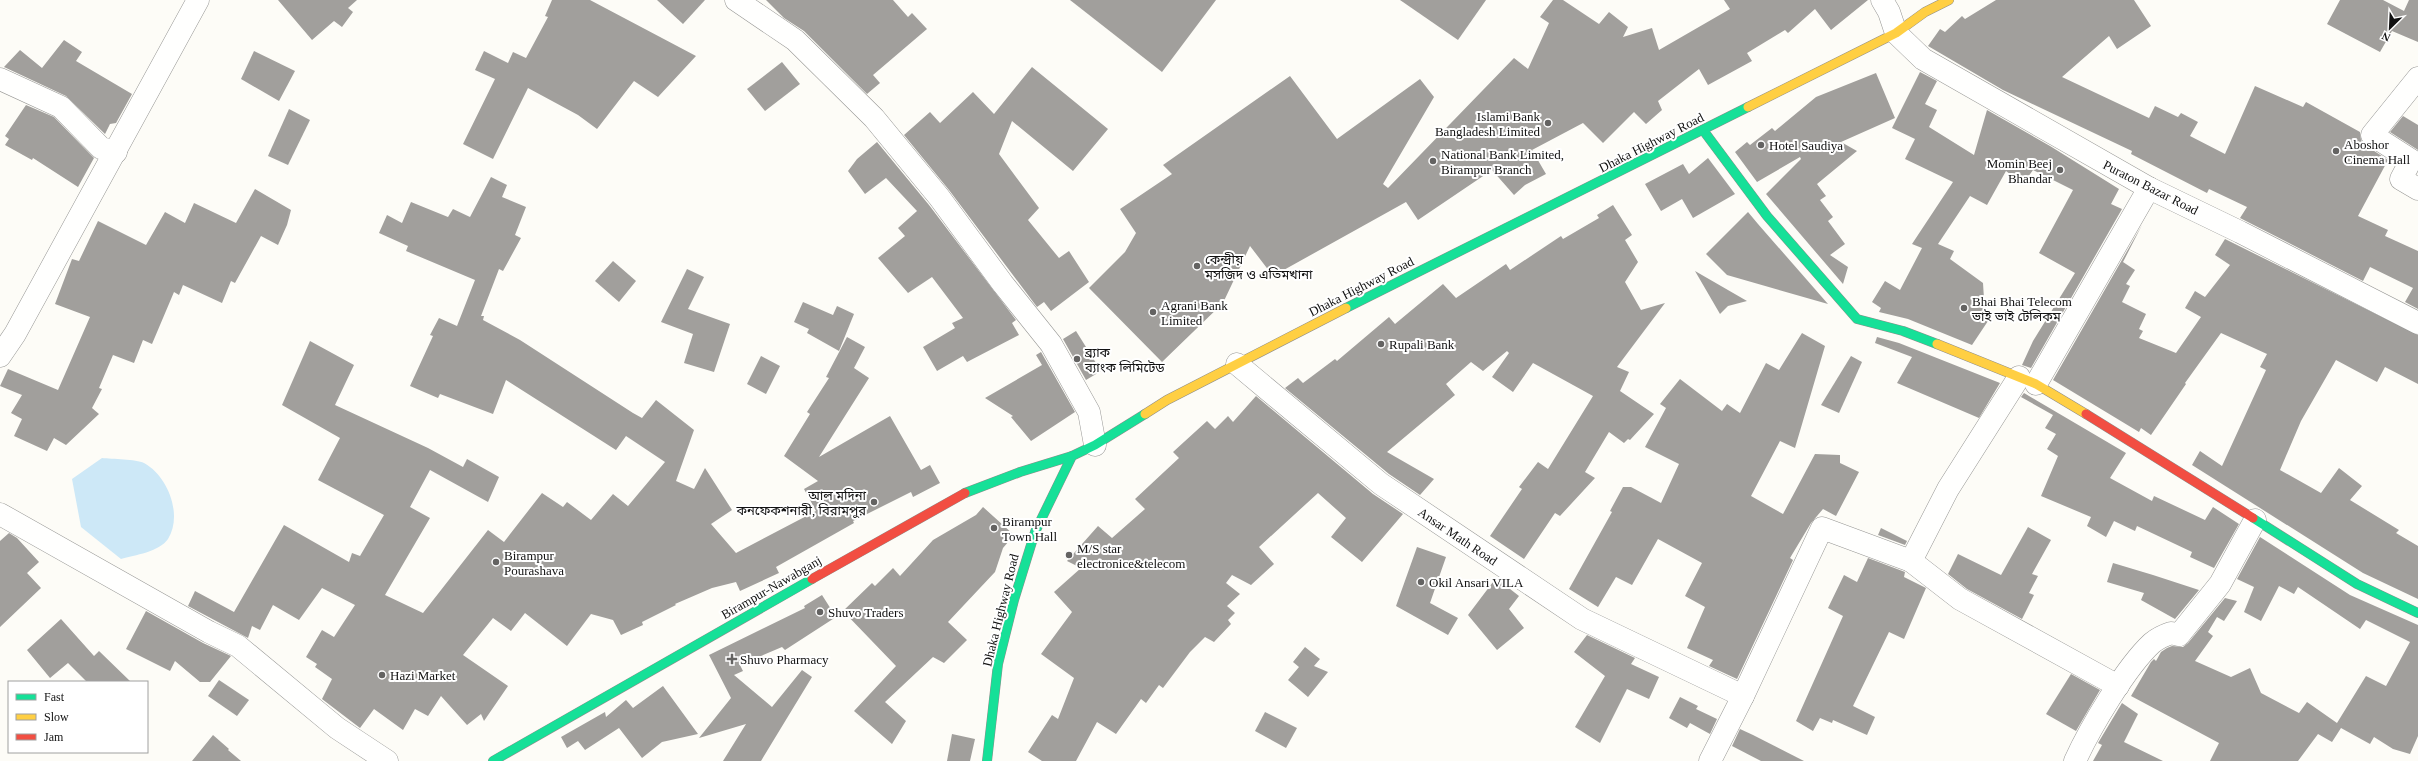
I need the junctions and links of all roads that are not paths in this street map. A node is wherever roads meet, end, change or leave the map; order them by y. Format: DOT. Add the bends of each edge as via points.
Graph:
graph roads {
  1 [pos="198,0"];
  2 [pos="736,0"];
  3 [pos="1882,0"];
  4 [pos="1949,0"];
  5 [pos="1896,33"];
  6 [pos="2418,78"];
  7 [pos="0,79"];
  8 [pos="1703,130"];
  9 [pos="116,152"];
  10 [pos="2149,188"];
  11 [pos="2418,189"];
  12 [pos="2418,323"];
  13 [pos="0,356"];
  14 [pos="1237,364"];
  15 [pos="2027,381"];
  16 [pos="1095,445"];
  17 [pos="1072,456"];
  18 [pos="0,514"];
  19 [pos="2255,520"];
  20 [pos="1911,561"];
  21 [pos="2418,613"];
  22 [pos="2118,686"];
  23 [pos="1743,696"];
  24 [pos="506,758"];
  25 [pos="387,761"];
  26 [pos="987,761"];
  27 [pos="1710,761"];
  28 [pos="2075,761"];
  1 -- 9 [label="street"];
  2 -- 16 [label="street" via="795,40 874,118 939,196 1003,284 1051,344 1089,412"];
  3 -- 5 [label="street"];
  4 -- 5 [label="main road, Dhaka Highway Road" via="1925,12"];
  5 -- 8 [label="main road, Dhaka Highway Road"];
  5 -- 10 [label="street, Puraton Bazar Road" via="1923,59"];
  6 -- 11 [label="street" via="2372,135 2411,160 2401,179"];
  7 -- 9 [label="street" via="61,107 101,148"];
  8 -- 14 [label="main road, Dhaka Highway Road"];
  8 -- 15 [label="main road" via="1767,216 1857,319 1903,331"];
  9 -- 13 [label="street" via="15,334"];
  10 -- 12 [label="street, Puraton Bazar Road"];
  10 -- 15 [label="street"];
  14 -- 16 [label="main road, Dhaka Highway Road" via="1167,400"];
  14 -- 23 [label="street, Ansar Math Road" via="1381,484 1582,619"];
  15 -- 19 [label="main road"];
  15 -- 20 [label="street" via="1948,490"];
  16 -- 17 [label="main road, Dhaka Highway Road"];
  17 -- 24 [label="main road, Birampur-Nawabganj" via="962,494"];
  17 -- 26 [label="main road, Dhaka Highway Road" via="1035,532 1014,600 998,664"];
  18 -- 25 [label="street" via="238,646 338,728"];
  19 -- 21 [label="main road" via="2357,584"];
  19 -- 22 [label="street" via="2220,584 2179,635 2171,633 2153,642"];
  20 -- 22 [label="street" via="1960,599"];
  20 -- 23 [label="street" via="1822,528"];
  22 -- 28 [label="street"];
  23 -- 27 [label="street"];
}
